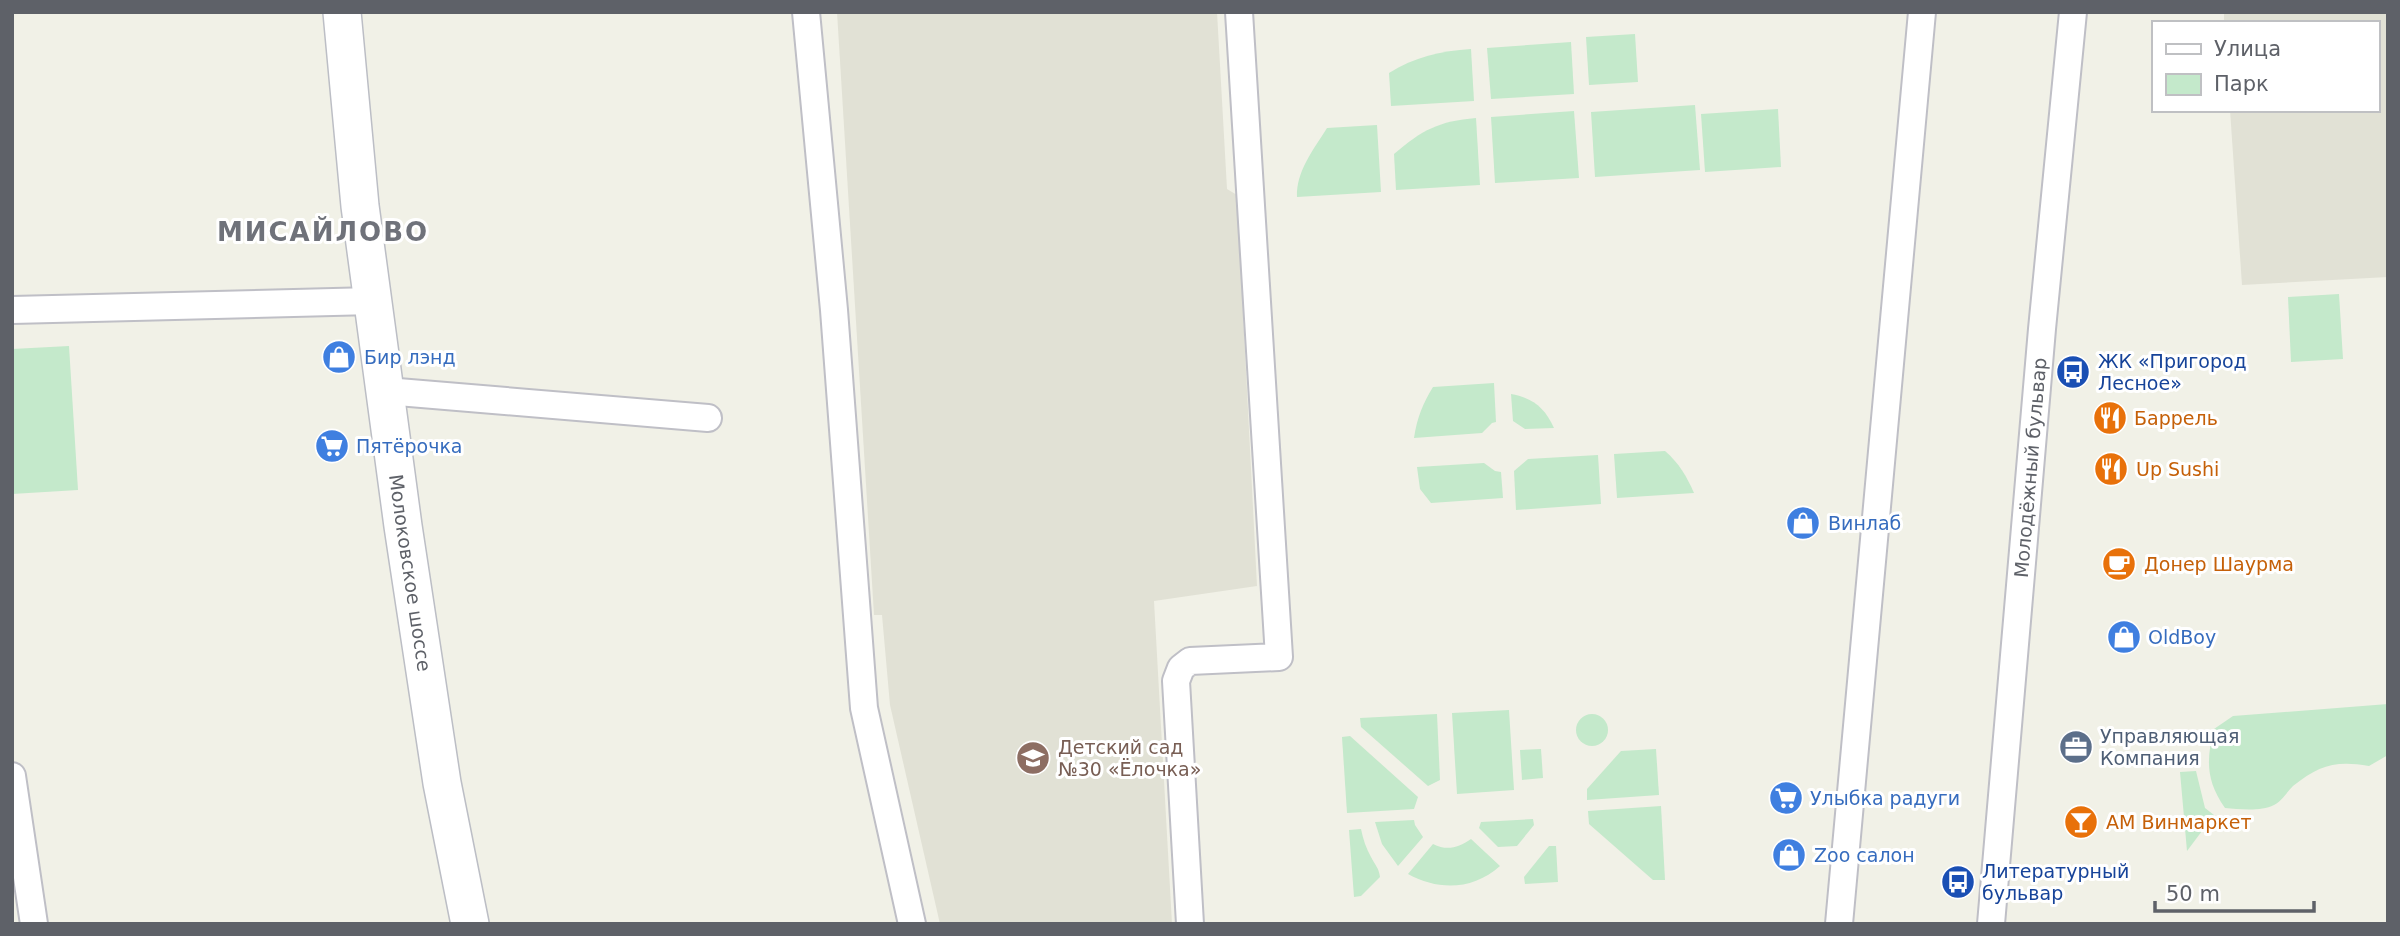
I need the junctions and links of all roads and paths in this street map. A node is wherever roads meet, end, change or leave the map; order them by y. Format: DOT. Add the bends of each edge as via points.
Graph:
graph roads {
  1 [pos="342,12"];
  2 [pos="806,12"];
  3 [pos="1239,12"];
  4 [pos="1922,12"];
  5 [pos="2073,12"];
  6 [pos="373,302"];
  7 [pos="12,310"];
  8 [pos="386,391"];
  9 [pos="708,418"];
  10 [pos="12,776"];
  11 [pos="34,924"];
  12 [pos="470,924"];
  13 [pos="912,924"];
  14 [pos="1190,924"];
  15 [pos="1839,924"];
  16 [pos="1991,924"];
  1 -- 6 [label="main road, Молоковское шоссе"];
  2 -- 13 [label="street" via="864,708"];
  3 -- 14 [label="street" via="1279,657 1191,661 1181,668 1176,681"];
  4 -- 15 [label="street"];
  5 -- 16 [label="street, Молодёжный бульвар"];
  6 -- 7 [label="street"];
  6 -- 8 [label="main road, Молоковское шоссе"];
  8 -- 9 [label="street"];
  8 -- 12 [label="main road, Молоковское шоссе" via="442,783"];
  10 -- 11 [label="street"];
}
